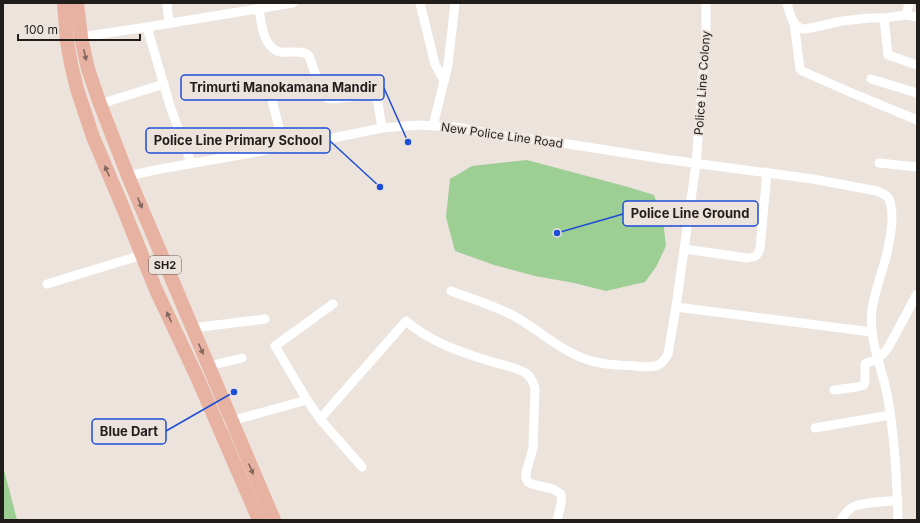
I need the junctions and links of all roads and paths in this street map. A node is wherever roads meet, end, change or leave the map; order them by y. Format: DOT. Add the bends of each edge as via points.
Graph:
graph roads {
  1 [pos="64,3"];
  2 [pos="77,3"];
  3 [pos="167,3"];
  4 [pos="293,3"];
  5 [pos="420,3"];
  6 [pos="455,3"];
  7 [pos="706,3"];
  8 [pos="787,3"];
  9 [pos="909,3"];
  10 [pos="259,9"];
  11 [pos="906,15"];
  12 [pos="917,17"];
  13 [pos="884,18"];
  14 [pos="794,22"];
  15 [pos="170,24"];
  16 [pos="147,27"];
  17 [pos="81,37"];
  18 [pos="917,65"];
  19 [pos="871,79"];
  20 [pos="444,81"];
  21 [pos="164,84"];
  22 [pos="319,84"];
  23 [pos="917,93"];
  24 [pos="100,104"];
  25 [pos="917,120"];
  26 [pos="433,126"];
  27 [pos="382,128"];
  28 [pos="284,147"];
  29 [pos="191,163"];
  30 [pos="879,163"];
  31 [pos="696,164"];
  32 [pos="917,167"];
  33 [pos="767,172"];
  34 [pos="128,176"];
  35 [pos="684,249"];
  36 [pos="142,255"];
  37 [pos="47,284"];
  38 [pos="451,291"];
  39 [pos="917,294"];
  40 [pos="333,304"];
  41 [pos="676,307"];
  42 [pos="265,318"];
  43 [pos="192,328"];
  44 [pos="872,332"];
  45 [pos="242,358"];
  46 [pos="877,360"];
  47 [pos="209,366"];
  48 [pos="834,390"];
  49 [pos="307,400"];
  50 [pos="890,415"];
  51 [pos="320,419"];
  52 [pos="225,422"];
  53 [pos="815,428"];
  54 [pos="362,467"];
  55 [pos="898,500"];
  56 [pos="259,520"];
  57 [pos="274,520"];
  58 [pos="558,520"];
  59 [pos="841,520"];
  60 [pos="898,520"];
  36 -- 1 [label="main road, SH2, one-way" via="78,95 67,42"];
  2 -- 17 [label="main road, SH2"];
  3 -- 15 [label="street"];
  4 -- 10 [label="street"];
  5 -- 20 [label="street" via="435,64"];
  6 -- 20 [label="street"];
  7 -- 31 [label="street, Police Line Colony" via="706,37"];
  8 -- 14 [label="street"];
  9 -- 11 [label="street"];
  10 -- 15 [label="street"];
  10 -- 22 [label="street" via="263,31 272,47 277,51 307,53"];
  11 -- 12 [label="street"];
  11 -- 13 [label="street"];
  13 -- 14 [label="street" via="842,21 806,29 798,28"];
  13 -- 18 [label="street" via="888,55"];
  14 -- 25 [label="street" via="802,71"];
  15 -- 16 [label="street"];
  16 -- 17 [label="street"];
  16 -- 21 [label="street"];
  17 -- 24 [label="main road, SH2, one-way"];
  19 -- 23 [label="street"];
  20 -- 26 [label="street"];
  21 -- 24 [label="street"];
  21 -- 29 [label="street"];
  22 -- 27 [label="street" via="323,95 330,99 375,96"];
  22 -- 28 [label="street" via="272,96"];
  24 -- 34 [label="main road, SH2"];
  26 -- 27 [label="street, New Police Line Road"];
  26 -- 31 [label="street, New Police Line Road" via="455,127"];
  27 -- 28 [label="street, New Police Line Road"];
  28 -- 29 [label="street, New Police Line Road"];
  29 -- 34 [label="street, New Police Line Road"];
  30 -- 32 [label="street"];
  31 -- 33 [label="street, New Police Line Road"];
  31 -- 35 [label="street, Police Line Colony"];
  33 -- 35 [label="street" via="758,255 747,258"];
  33 -- 44 [label="street, New Police Line Road" via="877,191 885,194 889,200 892,207 891,230 872,310"];
  34 -- 43 [label="main road, SH2, one-way"];
  35 -- 41 [label="street, Police Line Colony"];
  36 -- 37 [label="street"];
  52 -- 36 [label="main road, SH2, one-way" via="197,377"];
  38 -- 41 [label="street, Police Line Colony" via="515,316 568,351 594,362 650,367 659,365 668,354"];
  39 -- 46 [label="street" via="888,348"];
  40 -- 49 [label="street" via="275,346"];
  41 -- 44 [label="street"];
  42 -- 43 [label="street"];
  43 -- 47 [label="main road, SH2, one-way"];
  44 -- 46 [label="street"];
  45 -- 47 [label="street"];
  46 -- 48 [label="street" via="865,364 864,385"];
  46 -- 50 [label="street" via="884,378"];
  47 -- 52 [label="main road, SH2"];
  49 -- 51 [label="street"];
  49 -- 52 [label="street"];
  50 -- 53 [label="street"];
  50 -- 55 [label="street" via="896,456"];
  51 -- 54 [label="street"];
  51 -- 58 [label="street" via="406,321 440,343 517,369 528,374 533,380 535,388 532,448 526,478 532,484 553,489 561,494"];
  52 -- 56 [label="main road, SH2"];
  52 -- 57 [label="main road, SH2, one-way"];
  55 -- 59 [label="street" via="852,507"];
  55 -- 60 [label="street"];
}
